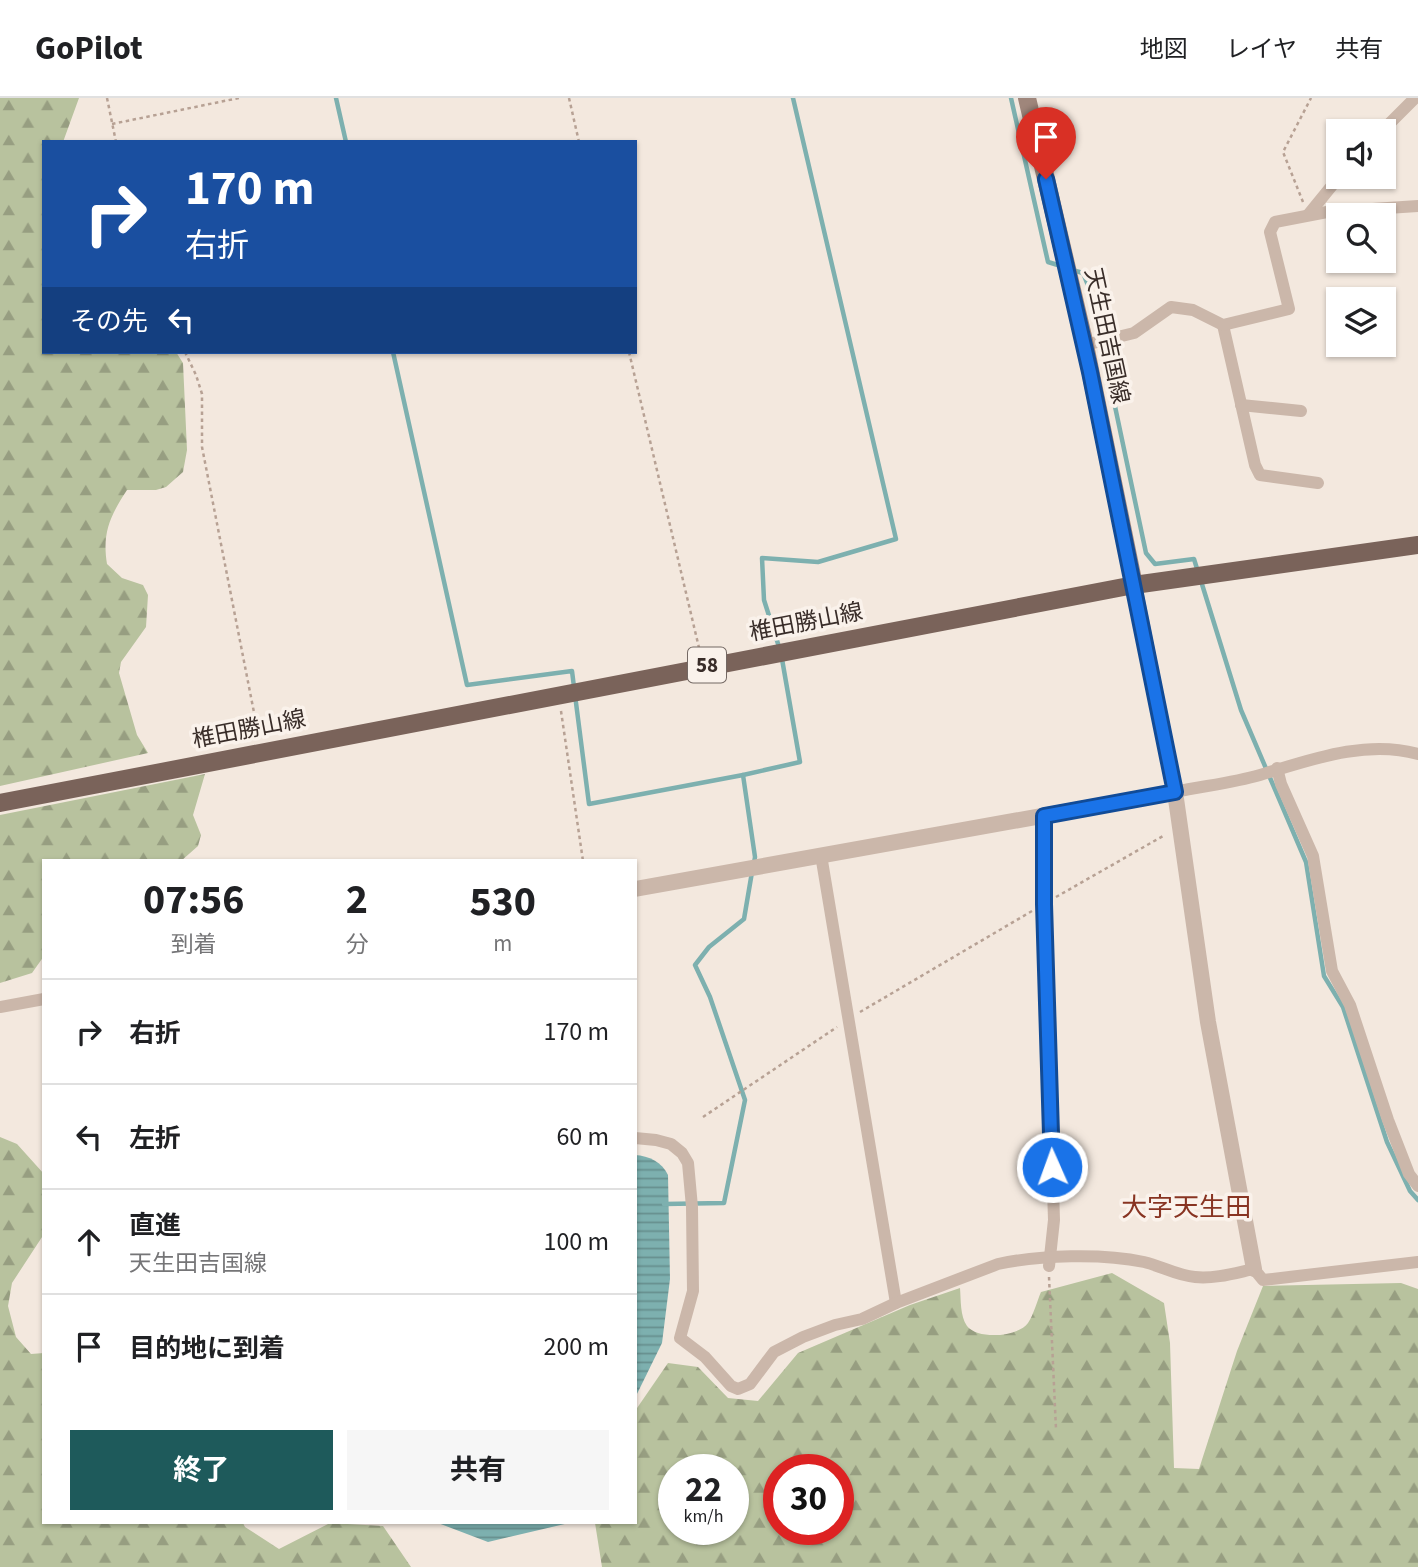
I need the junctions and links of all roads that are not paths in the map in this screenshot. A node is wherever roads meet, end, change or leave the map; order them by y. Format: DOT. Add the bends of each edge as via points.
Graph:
graph roads {
  1 [pos="1027,98"];
  2 [pos="1415,98"];
  3 [pos="1394,119"];
  4 [pos="1329,189"];
  5 [pos="1418,206"];
  6 [pos="1308,215"];
  7 [pos="1223,325"];
  8 [pos="1085,345"];
  9 [pos="1241,405"];
  10 [pos="1301,411"];
  11 [pos="1318,483"];
  12 [pos="1418,545"];
  13 [pos="1134,585"];
  14 [pos="1418,754"];
  15 [pos="1277,768"];
  16 [pos="1175,792"];
  17 [pos="0,803"];
  18 [pos="1044,816"];
  19 [pos="821,855"];
  20 [pos="637,889"];
  21 [pos="42,999"];
  22 [pos="0,1007"];
  23 [pos="637,1138"];
  24 [pos="1418,1186"];
  25 [pos="1049,1262"];
  26 [pos="1418,1262"];
  27 [pos="1254,1269"];
  28 [pos="896,1303"];
  1 -- 8 [label="main road, 天生田吉国線"];
  2 -- 3 [label="street"];
  4 -- 6 [label="street"];
  5 -- 6 [label="street"];
  6 -- 7 [label="street" via="1276,222 1270,232 1289,309"];
  7 -- 8 [label="street" via="1193,310 1171,307 1134,333"];
  7 -- 9 [label="street"];
  8 -- 13 [label="main road, 天生田吉国線"];
  9 -- 10 [label="street"];
  9 -- 11 [label="street" via="1260,475"];
  12 -- 13 [label="main road, 椎田勝山線 / 58"];
  13 -- 16 [label="street"];
  13 -- 17 [label="main road, 椎田勝山線 / 58"];
  14 -- 15 [label="street" via="1372,748"];
  15 -- 16 [label="street"];
  15 -- 24 [label="street" via="1313,856 1332,971 1350,1004 1388,1120"];
  16 -- 18 [label="street"];
  16 -- 27 [label="street" via="1208,1022"];
  18 -- 19 [label="street"];
  18 -- 25 [label="street" via="1054,1220"];
  19 -- 20 [label="street"];
  19 -- 28 [label="street"];
  21 -- 22 [label="street"];
  23 -- 28 [label="street" via="671,1144 688,1163 693,1291 680,1338 732,1386 738,1389 750,1384 783,1347"];
  25 -- 27 [label="street" via="1131,1261 1195,1277"];
  25 -- 28 [label="street" via="999,1264"];
  26 -- 27 [label="street" via="1263,1280"];
}
